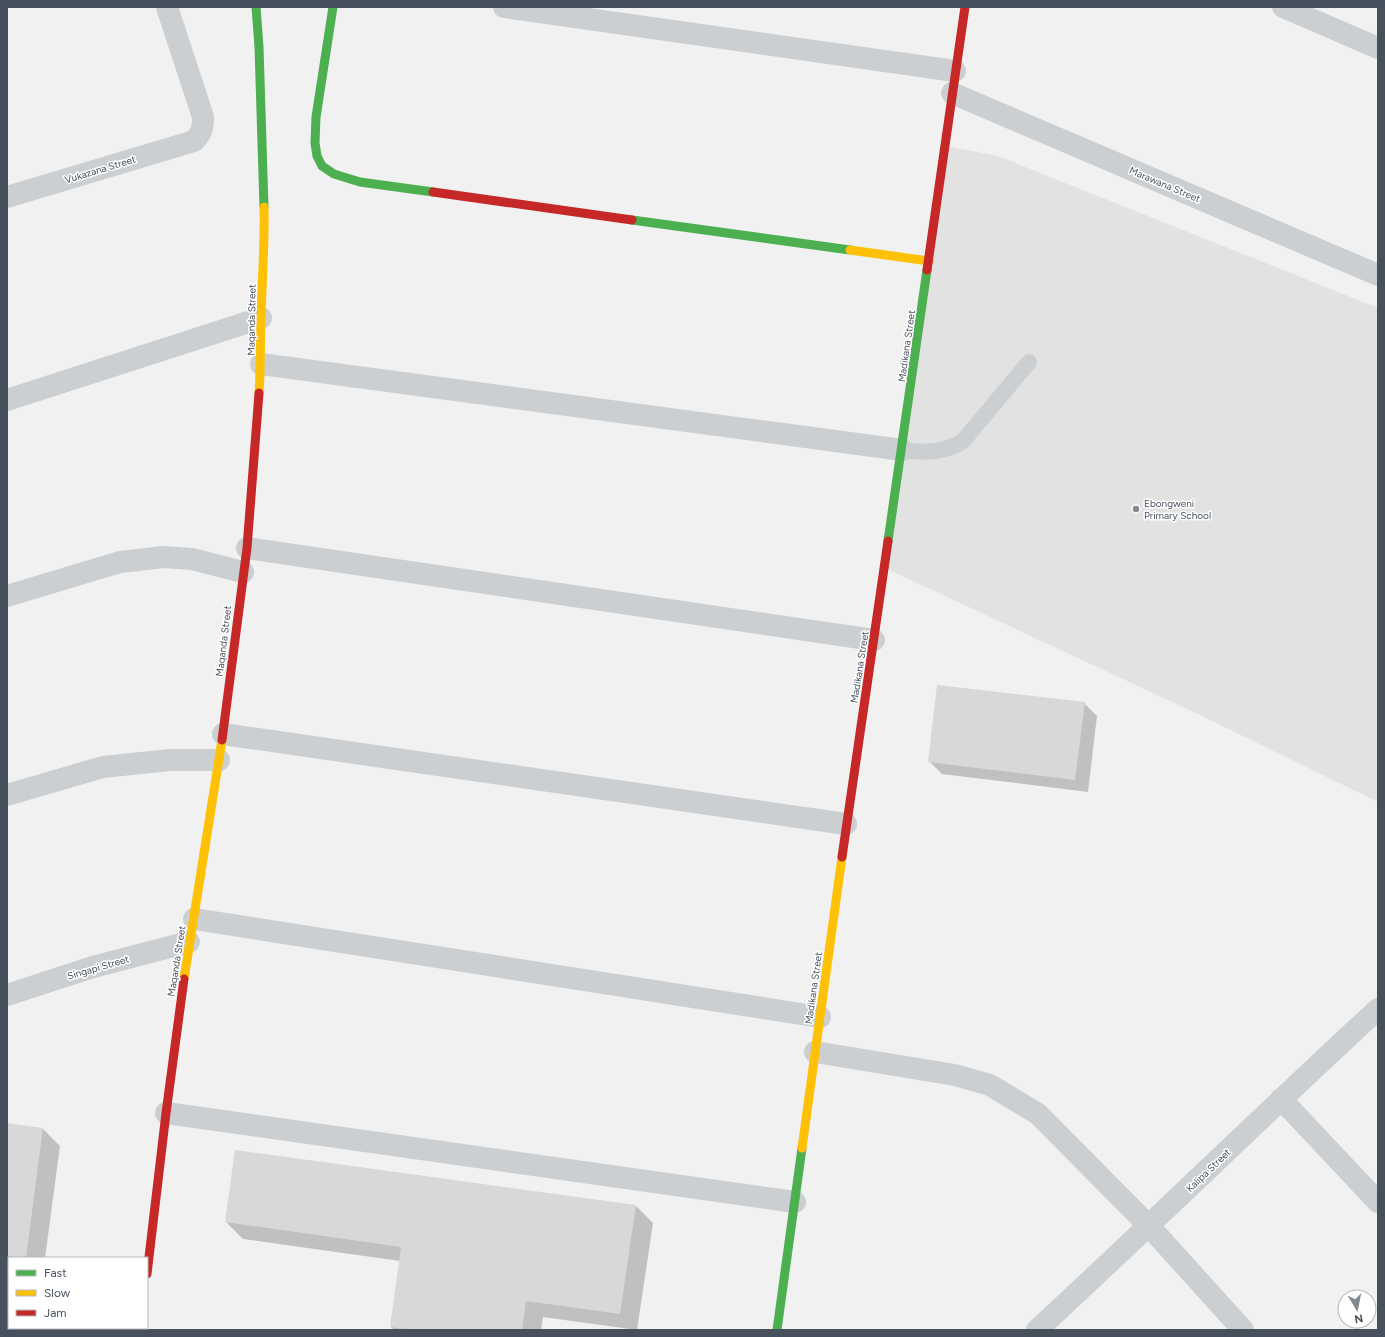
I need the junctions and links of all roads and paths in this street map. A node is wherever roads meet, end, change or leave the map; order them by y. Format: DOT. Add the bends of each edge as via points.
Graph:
graph roads {
  1 [pos="168,7"];
  2 [pos="256,7"];
  3 [pos="333,7"];
  4 [pos="504,7"];
  5 [pos="965,7"];
  6 [pos="1284,7"];
  7 [pos="1378,48"];
  8 [pos="955,71"];
  9 [pos="952,93"];
  10 [pos="7,197"];
  11 [pos="929,261"];
  12 [pos="1378,275"];
  13 [pos="262,318"];
  14 [pos="1029,362"];
  15 [pos="261,364"];
  16 [pos="7,400"];
  17 [pos="902,450"];
  18 [pos="247,548"];
  19 [pos="243,572"];
  20 [pos="7,596"];
  21 [pos="874,640"];
  22 [pos="223,734"];
  23 [pos="219,760"];
  24 [pos="7,795"];
  25 [pos="846,824"];
  26 [pos="194,919"];
  27 [pos="189,942"];
  28 [pos="7,995"];
  29 [pos="1378,1009"];
  30 [pos="820,1017"];
  31 [pos="815,1052"];
  32 [pos="1281,1099"];
  33 [pos="166,1113"];
  34 [pos="795,1202"];
  35 [pos="1378,1202"];
  36 [pos="1149,1226"];
  37 [pos="148,1266"];
  38 [pos="777,1330"];
  39 [pos="1037,1330"];
  40 [pos="1242,1330"];
  1 -- 10 [label="street, Vukazana Street" via="203,117 200,135 194,141"];
  2 -- 13 [label="street, Maqanda Street" via="265,233"];
  3 -- 11 [label="street" via="316,117 315,142 316,156 322,166 334,174 360,182"];
  4 -- 8 [label="street"];
  5 -- 8 [label="street, Madikana Street"];
  6 -- 7 [label="street"];
  8 -- 9 [label="street, Madikana Street"];
  9 -- 11 [label="street, Madikana Street"];
  9 -- 12 [label="street, Marawana Street"];
  11 -- 17 [label="street, Madikana Street"];
  13 -- 15 [label="street, Maqanda Street"];
  13 -- 16 [label="street"];
  14 -- 17 [label="lane" via="962,441 954,447 923,453"];
  15 -- 17 [label="street"];
  15 -- 18 [label="street, Maqanda Street"];
  17 -- 21 [label="street, Madikana Street"];
  18 -- 19 [label="street, Maqanda Street"];
  18 -- 21 [label="street"];
  19 -- 20 [label="street" via="192,559 164,557 120,562"];
  19 -- 22 [label="street, Maqanda Street"];
  21 -- 25 [label="street, Madikana Street"];
  22 -- 23 [label="street, Maqanda Street"];
  22 -- 25 [label="street"];
  23 -- 24 [label="street" via="170,760 103,767"];
  23 -- 26 [label="street, Maqanda Street"];
  25 -- 30 [label="street, Madikana Street"];
  26 -- 27 [label="street, Maqanda Street"];
  26 -- 30 [label="street"];
  27 -- 28 [label="street, Singapi Street" via="93,967"];
  27 -- 33 [label="street, Maqanda Street"];
  29 -- 32 [label="street, Kalipa Street"];
  30 -- 31 [label="street, Madikana Street"];
  31 -- 34 [label="street, Madikana Street"];
  31 -- 36 [label="street" via="955,1075 990,1085 1038,1114"];
  32 -- 35 [label="street"];
  32 -- 36 [label="street, Kalipa Street"];
  33 -- 34 [label="street"];
  33 -- 37 [label="street, Maqanda Street"];
  34 -- 38 [label="street, Madikana Street"];
  36 -- 39 [label="street, Kalipa Street"];
  36 -- 40 [label="street"];
}
